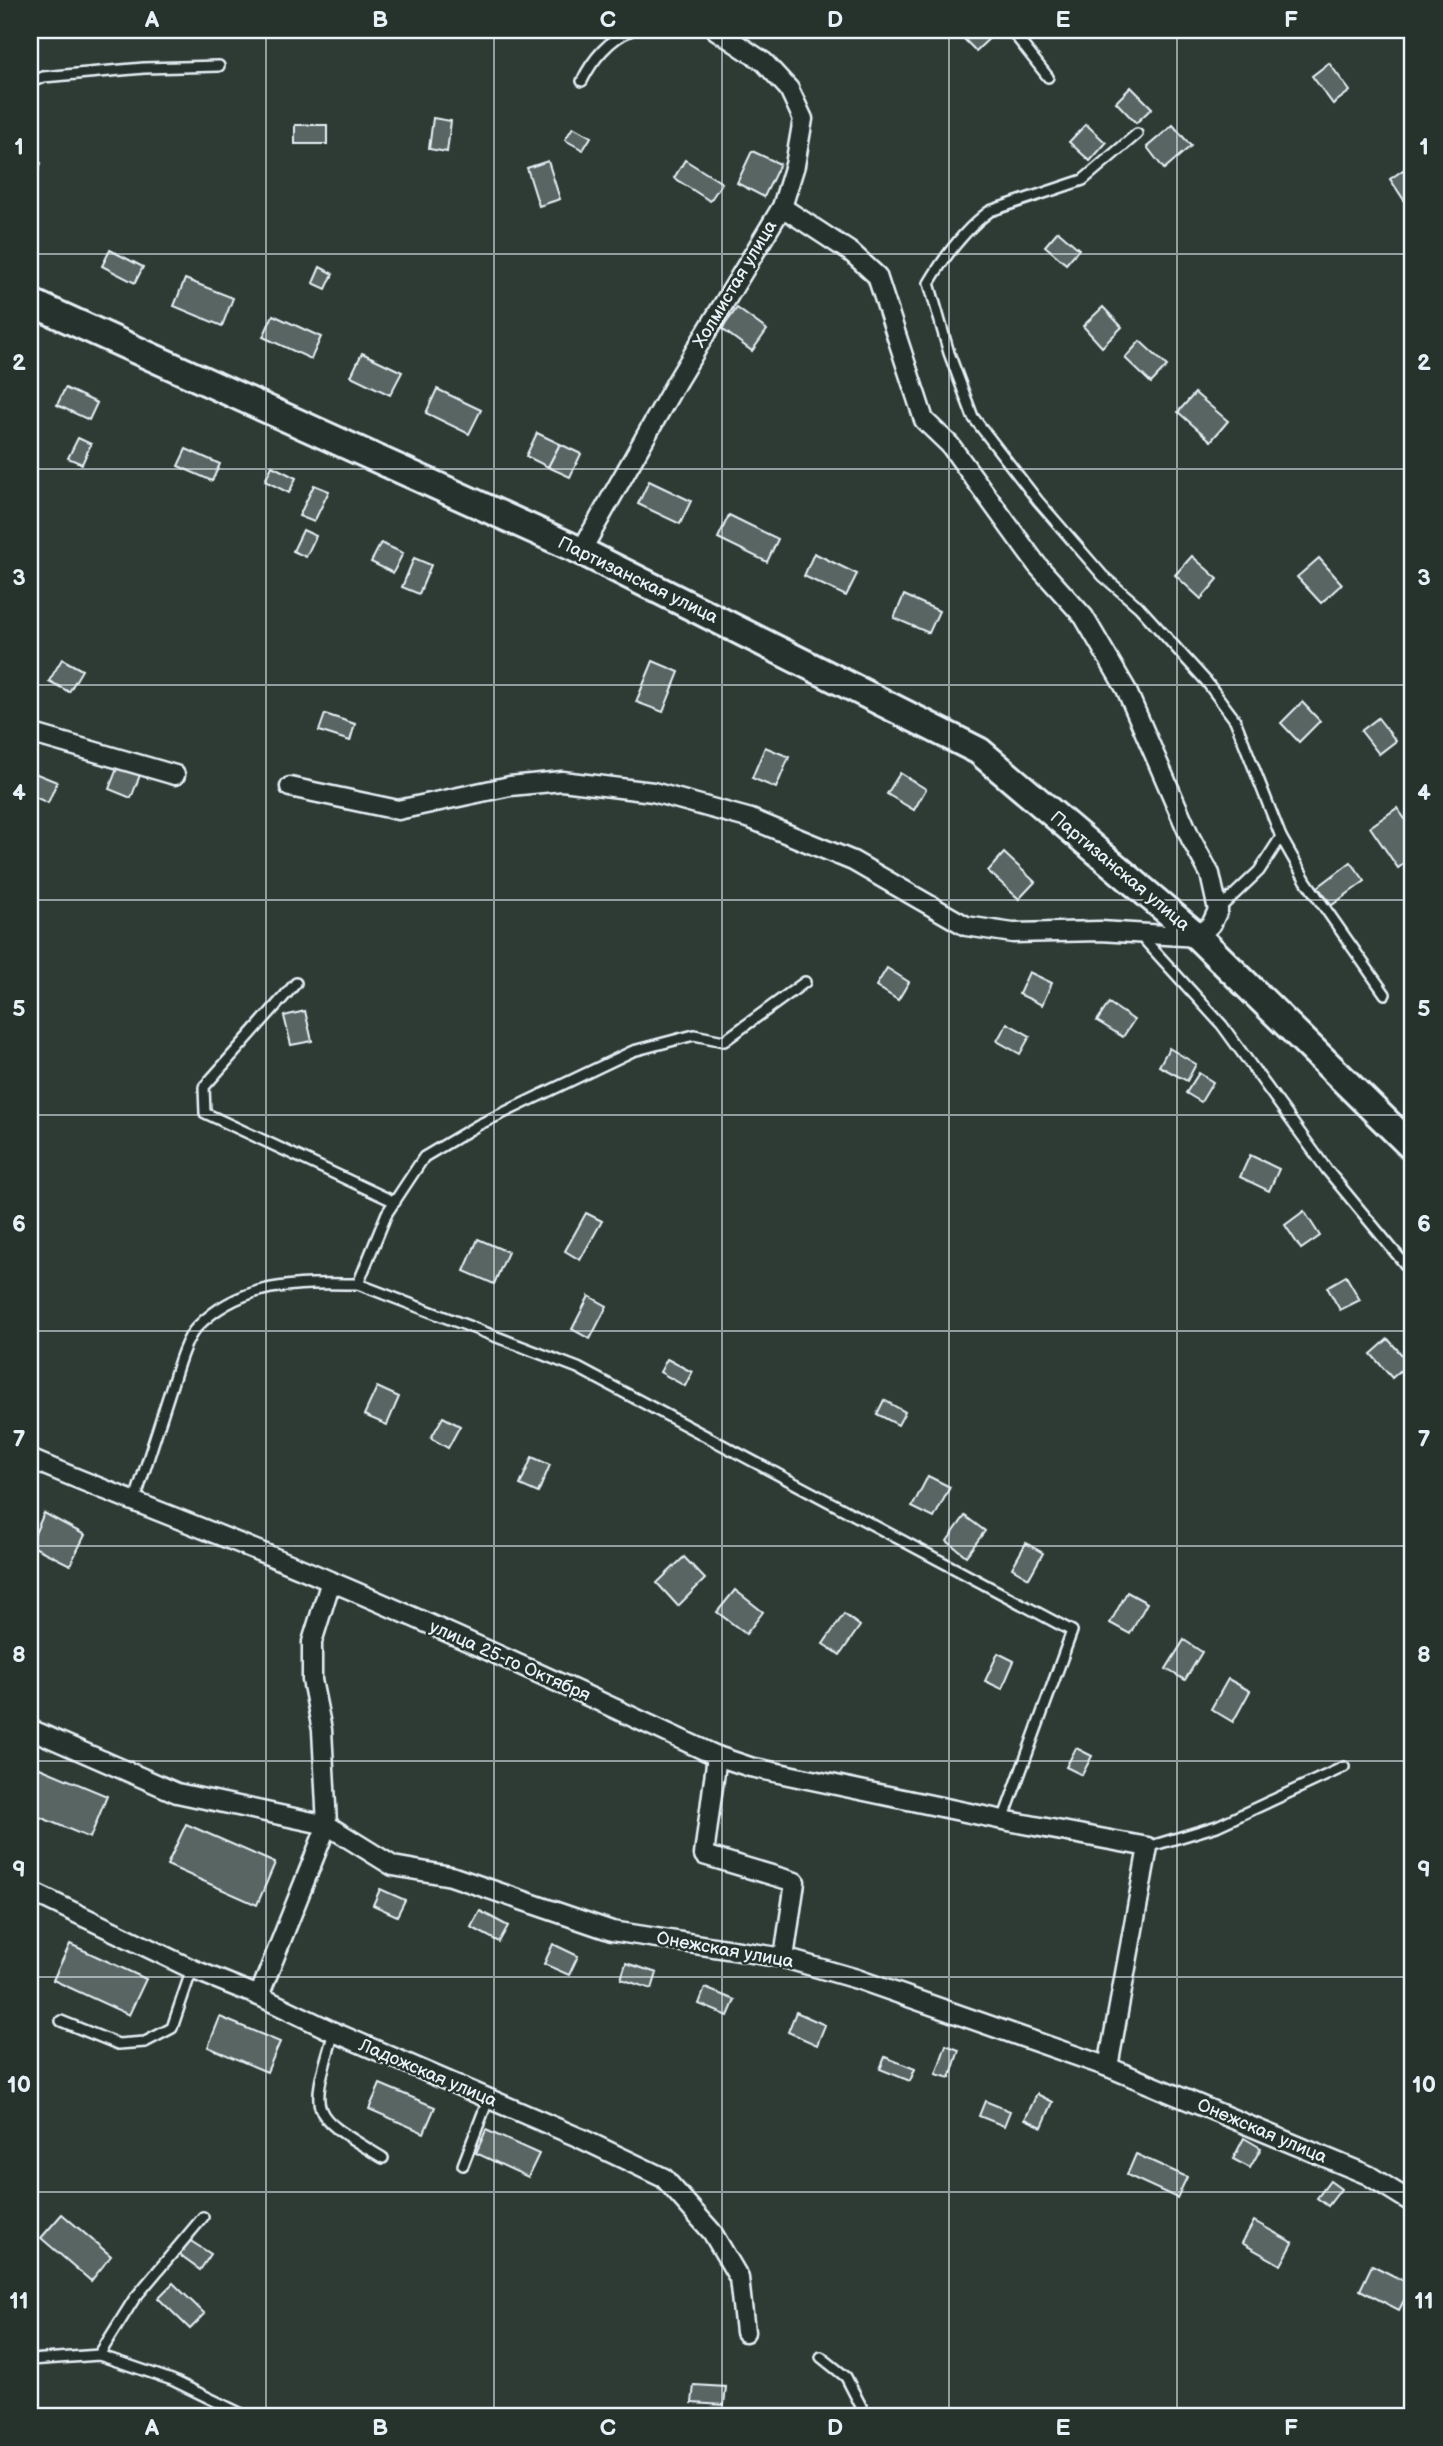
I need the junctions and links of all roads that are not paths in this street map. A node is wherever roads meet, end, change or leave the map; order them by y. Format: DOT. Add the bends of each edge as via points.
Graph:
graph roads {
  1 [pos="632,30"];
  2 [pos="716,30"];
  3 [pos="1011,30"];
  4 [pos="219,66"];
  5 [pos="1048,77"];
  6 [pos="582,80"];
  7 [pos="30,83"];
  8 [pos="1137,134"];
  9 [pos="782,207"];
  10 [pos="30,302"];
  11 [pos="581,551"];
  12 [pos="30,733"];
  13 [pos="175,775"];
  14 [pos="290,787"];
  15 [pos="1281,837"];
  16 [pos="1218,910"];
  17 [pos="1137,932"];
  18 [pos="1198,937"];
  19 [pos="804,982"];
  20 [pos="296,983"];
  21 [pos="1385,994"];
  22 [pos="1413,1148"];
  23 [pos="395,1202"];
  24 [pos="1413,1274"];
  25 [pos="358,1284"];
  26 [pos="30,1459"];
  27 [pos="134,1503"];
  28 [pos="331,1581"];
  29 [pos="30,1728"];
  30 [pos="718,1756"];
  31 [pos="1344,1767"];
  32 [pos="1003,1820"];
  33 [pos="327,1825"];
  34 [pos="1147,1847"];
  35 [pos="30,1891"];
  36 [pos="785,1958"];
  37 [pos="192,1969"];
  38 [pos="259,1996"];
  39 [pos="61,2021"];
  40 [pos="334,2032"];
  41 [pos="1108,2067"];
  42 [pos="488,2100"];
  43 [pos="383,2158"];
  44 [pos="463,2165"];
  45 [pos="1413,2203"];
  46 [pos="203,2217"];
  47 [pos="745,2332"];
  48 [pos="99,2354"];
  49 [pos="821,2357"];
  50 [pos="30,2360"];
  51 [pos="246,2416"];
  52 [pos="866,2416"];
  1 -- 6 [label="lane" via="621,34 589,65"];
  2 -- 9 [label="street, Холмистая улица" via="764,62 789,89 803,119"];
  3 -- 5 [label="lane"];
  4 -- 7 [label="lane" via="43,77"];
  8 -- 15 [label="lane" via="1083,180 989,211 947,255 929,283 973,417 1038,501 1103,576 1139,607 1206,681 1235,720"];
  9 -- 11 [label="street, Холмистая улица"];
  9 -- 16 [label="street" via="852,253 877,276 924,420 950,445 1037,565 1084,617 1126,689 1210,874"];
  10 -- 11 [label="main road, Партизанская улица"];
  11 -- 18 [label="main road, Партизанская улица" via="979,751"];
  12 -- 13 [label="street"];
  14 -- 17 [label="street, Партизанская улица" via="398,810 510,786 562,781 653,792 751,820 853,861 966,926 1013,933"];
  15 -- 16 [label="lane" via="1259,871"];
  15 -- 21 [label="lane"];
  16 -- 18 [label="street"];
  17 -- 18 [label="street, Партизанская улица"];
  17 -- 24 [label="lane" via="1222,1025 1327,1170"];
  18 -- 22 [label="main road, Партизанская улица"];
  19 -- 23 [label="lane" via="724,1041 694,1035 633,1051 478,1125 424,1157"];
  20 -- 23 [label="lane" via="204,1087 205,1114"];
  23 -- 25 [label="lane"];
  25 -- 27 [label="lane" via="296,1283 254,1292 224,1306 195,1328"];
  25 -- 32 [label="lane" via="578,1368 1072,1631"];
  26 -- 27 [label="street, улица 25-го Октября"];
  27 -- 28 [label="street, улица 25-го Октября"];
  28 -- 30 [label="street, улица 25-го Октября"];
  28 -- 33 [label="street" via="312,1642"];
  29 -- 33 [label="street, Онежская улица" via="177,1793"];
  30 -- 32 [label="street, улица 25-го Октября" via="750,1767"];
  30 -- 36 [label="street" via="704,1855 795,1882"];
  31 -- 34 [label="lane" via="1217,1826"];
  32 -- 34 [label="street, улица 25-го Октября"];
  33 -- 36 [label="street, Онежская улица" via="393,1866 452,1876 612,1931"];
  33 -- 38 [label="street"];
  34 -- 41 [label="street"];
  35 -- 37 [label="street, Ладожская улица"];
  36 -- 41 [label="street, Онежская улица"];
  37 -- 38 [label="street, Ладожская улица"];
  37 -- 39 [label="lane" via="172,2028 145,2042 118,2044"];
  38 -- 40 [label="street, Ладожская улица"];
  40 -- 42 [label="street, Ладожская улица"];
  40 -- 43 [label="lane" via="318,2086 319,2110 329,2124"];
  41 -- 45 [label="street, Онежская улица" via="1368,2175"];
  42 -- 44 [label="lane"];
  42 -- 47 [label="street, Ладожская улица" via="664,2178 712,2232 739,2278"];
  46 -- 48 [label="lane" via="134,2299"];
  48 -- 50 [label="lane"];
  48 -- 51 [label="lane" via="172,2380"];
  49 -- 52 [label="lane" via="846,2377"];
}
